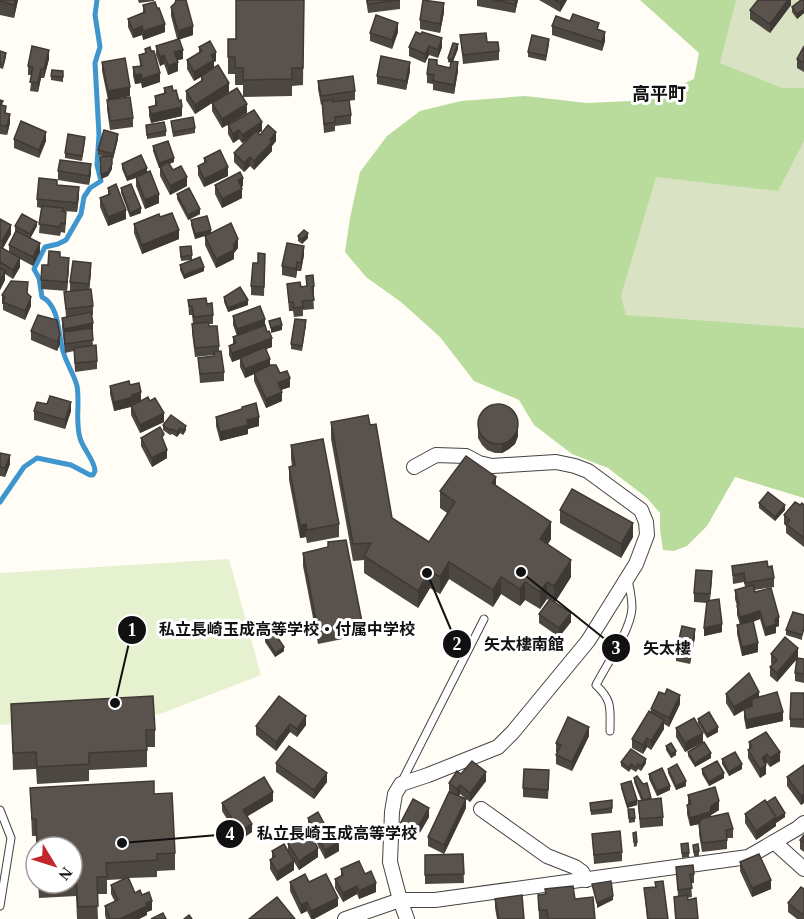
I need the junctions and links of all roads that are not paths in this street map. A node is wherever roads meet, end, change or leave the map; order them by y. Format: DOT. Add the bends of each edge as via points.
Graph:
graph roads {
  1 [pos="414,467"];
  2 [pos="627,578"];
  3 [pos="484,619"];
  4 [pos="610,731"];
  5 [pos="401,784"];
  6 [pos="481,809"];
  7 [pos="0,810"];
  8 [pos="804,822"];
  9 [pos="774,842"];
  10 [pos="804,869"];
  11 [pos="586,880"];
  12 [pos="400,900"];
  13 [pos="0,906"];
  14 [pos="345,919"];
  15 [pos="407,919"];
  1 -- 2 [label="street" via="436,455 456,455 492,466 556,462 588,471 641,510 646,522 646,535"];
  2 -- 4 [label="lane" via="632,610 626,630 596,685 606,694 610,706"];
  2 -- 5 [label="street" via="588,641 498,747"];
  3 -- 5 [label="lane"];
  5 -- 12 [label="street" via="392,812 390,862"];
  6 -- 11 [label="street" via="548,856 575,867"];
  7 -- 13 [label="lane" via="11,838"];
  8 -- 9 [label="street"];
  9 -- 10 [label="street"];
  9 -- 11 [label="street" via="748,857"];
  11 -- 12 [label="street" via="435,900"];
  12 -- 14 [label="street"];
  12 -- 15 [label="street"];
}
